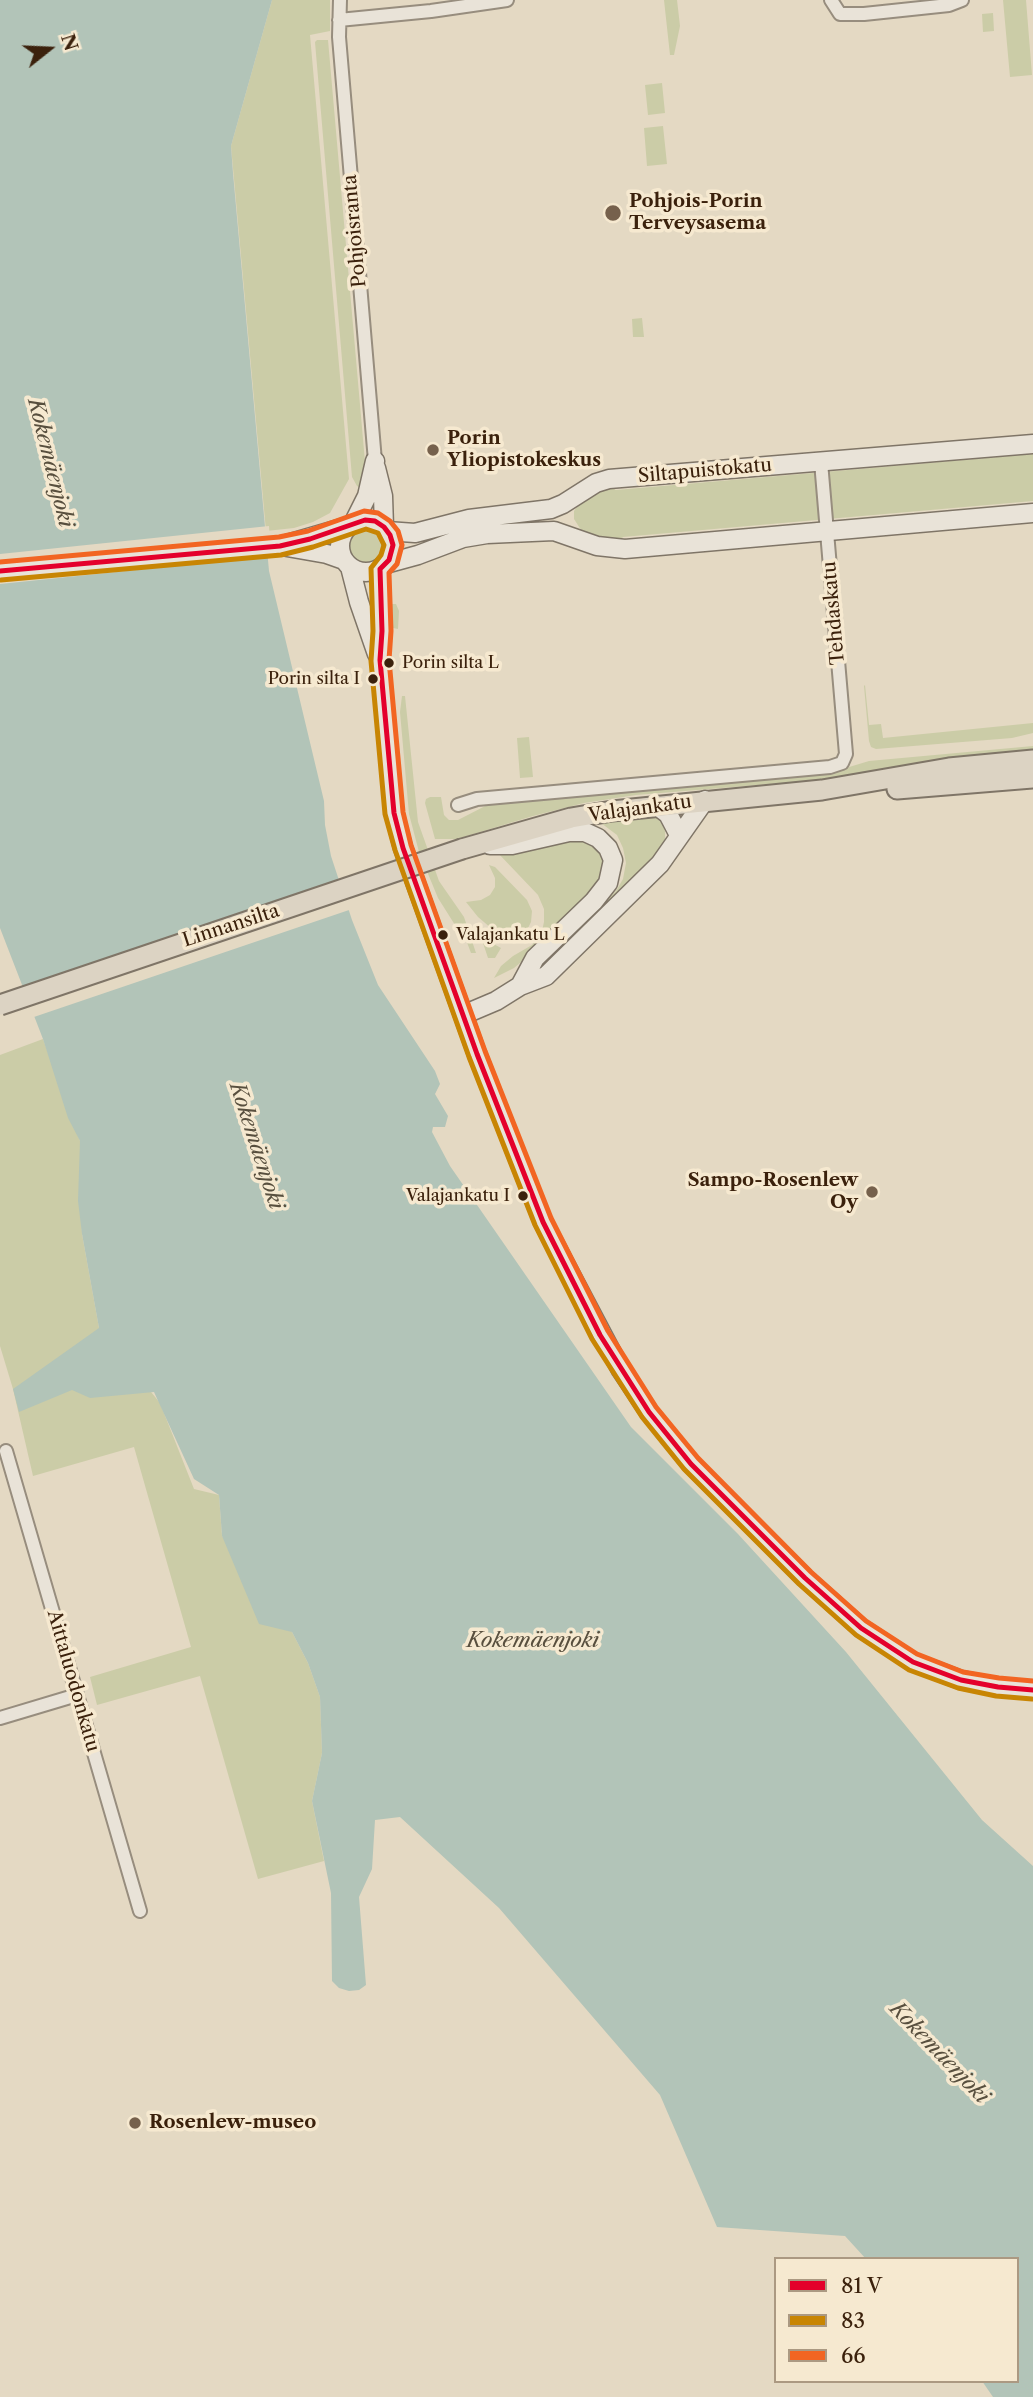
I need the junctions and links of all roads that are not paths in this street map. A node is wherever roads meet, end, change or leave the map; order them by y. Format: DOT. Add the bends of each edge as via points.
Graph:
graph roads {
  1 [pos="340,0"];
  2 [pos="507,0"];
  3 [pos="831,0"];
  4 [pos="962,0"];
  5 [pos="339,20"];
  6 [pos="1033,444"];
  7 [pos="375,461"];
  8 [pos="821,461"];
  9 [pos="573,498"];
  10 [pos="1033,513"];
  11 [pos="351,525"];
  12 [pos="386,529"];
  13 [pos="827,531"];
  14 [pos="578,540"];
  15 [pos="280,546"];
  16 [pos="347,563"];
  17 [pos="383,566"];
  18 [pos="0,571"];
  19 [pos="380,660"];
  20 [pos="1033,760"];
  21 [pos="1033,778"];
  22 [pos="822,790"];
  23 [pos="705,800"];
  24 [pos="458,805"];
  25 [pos="656,805"];
  26 [pos="679,835"];
  27 [pos="467,847"];
  28 [pos="520,986"];
  29 [pos="0,1005"];
  30 [pos="463,1015"];
  31 [pos="6,1451"];
  32 [pos="1033,1690"];
  33 [pos="77,1695"];
  34 [pos="0,1718"];
  35 [pos="140,1912"];
  1 -- 5 [label="street, Pohjoisranta"];
  2 -- 5 [label="street"];
  3 -- 4 [label="street" via="840,14"];
  5 -- 7 [label="street, Pohjoisranta"];
  6 -- 8 [label="main road, Siltapuistokatu"];
  7 -- 11 [label="main road, Pohjoisranta" via="367,496"];
  7 -- 12 [label="main road, Pohjoisranta"];
  8 -- 9 [label="main road, Siltapuistokatu" via="609,479"];
  8 -- 13 [label="street, Tehdaskatu"];
  9 -- 12 [label="main road, Siltapuistokatu" via="551,509 469,519 415,533"];
  9 -- 14 [label="main road" via="565,519"];
  10 -- 13 [label="main road"];
  11 -- 12 [label="main road" via="375,521"];
  11 -- 15 [label="main road"];
  11 -- 16 [label="main road" via="340,541"];
  12 -- 17 [label="main road" via="392,551"];
  13 -- 14 [label="main road" via="625,549"];
  13 -- 24 [label="street, Tehdaskatu" via="846,754 842,763 477,799"];
  14 -- 17 [label="main road" via="540,530 487,534"];
  15 -- 16 [label="main road" via="327,554"];
  15 -- 18 [label="main road"];
  16 -- 17 [label="main road" via="364,572"];
  16 -- 19 [label="main road"];
  17 -- 19 [label="main road"];
  19 -- 30 [label="main road" via="394,813 402,848"];
  20 -- 22 [label="main road, Valajankatu" via="949,768"];
  21 -- 22 [label="main road, Valajankatu" via="885,790"];
  22 -- 23 [label="main road, Valajankatu"];
  23 -- 25 [label="main road, Valajankatu"];
  23 -- 26 [label="main road"];
  25 -- 26 [label="main road" via="668,814"];
  25 -- 27 [label="main road, Valajankatu" via="571,818"];
  26 -- 28 [label="main road" via="660,864 546,976"];
  27 -- 28 [label="main road" via="512,845 585,832 608,848 613,860 608,883 535,958"];
  27 -- 29 [label="main road, Linnansilta, bridge"];
  28 -- 30 [label="main road"];
  30 -- 32 [label="main road" via="538,1210 570,1277 621,1370 691,1464 861,1628 913,1662 961,1680"];
  31 -- 33 [label="street, Aittaluodonkatu"];
  33 -- 34 [label="street"];
  33 -- 35 [label="street, Aittaluodonkatu"];
}
